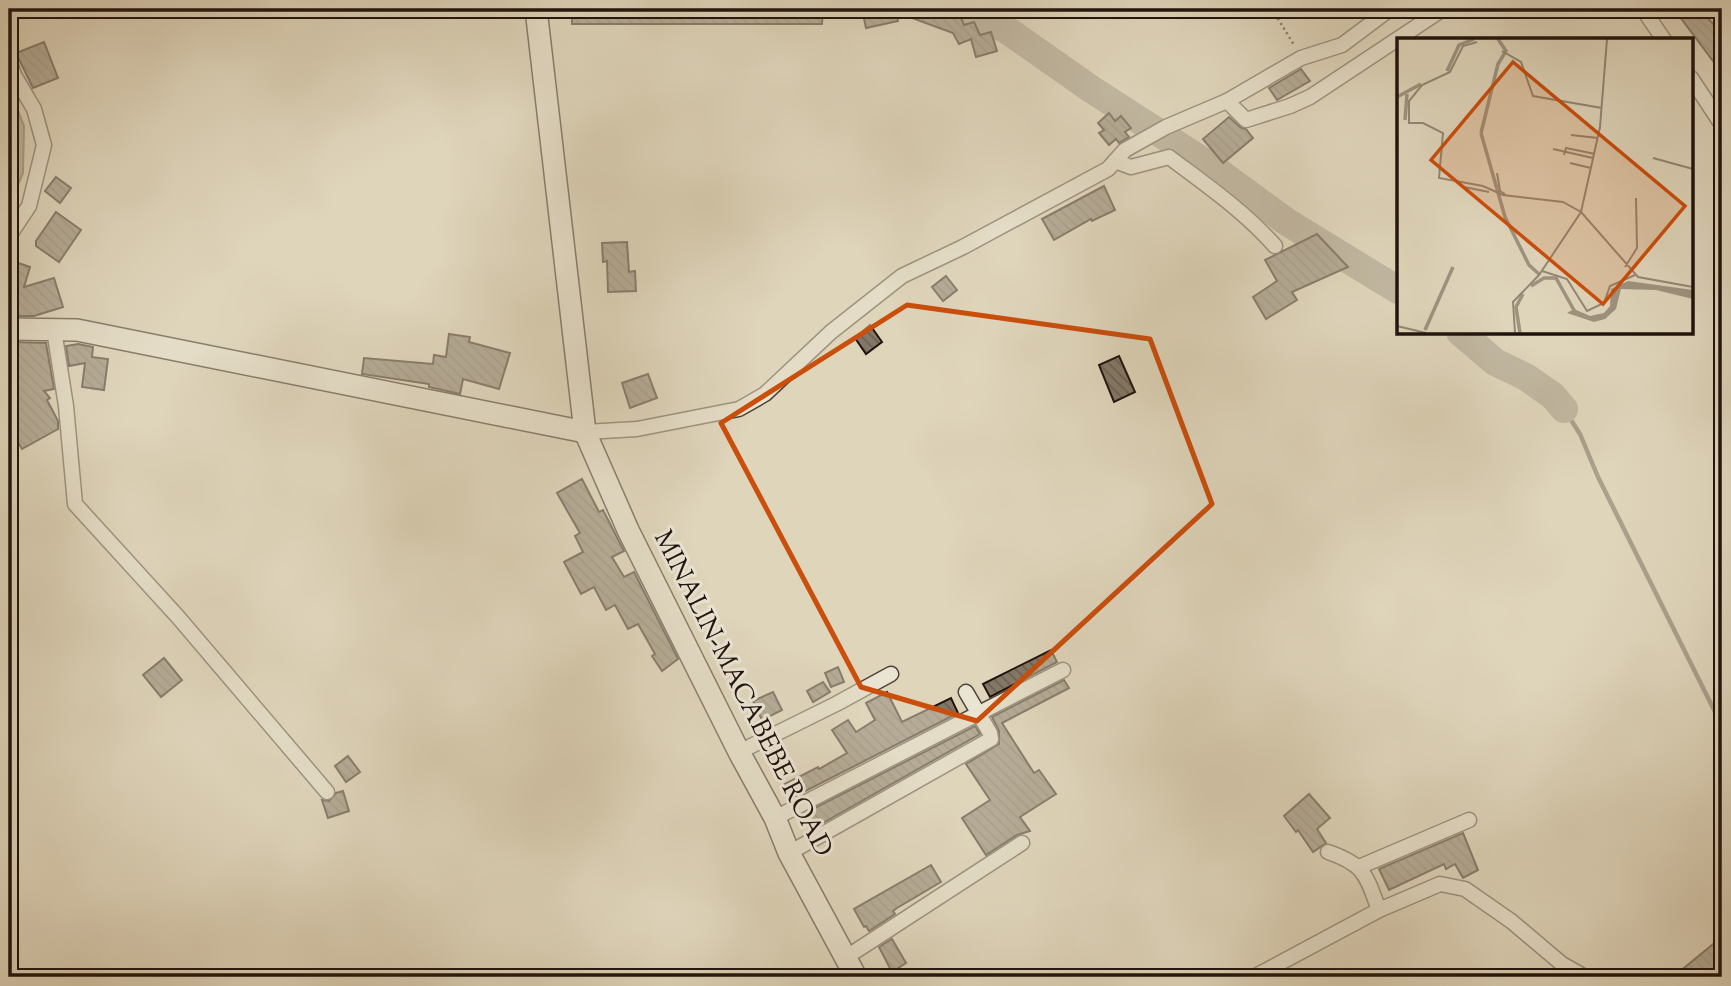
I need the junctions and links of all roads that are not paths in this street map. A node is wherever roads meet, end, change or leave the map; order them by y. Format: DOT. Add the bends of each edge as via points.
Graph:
graph roads {
  1 [pos="536,9"];
  2 [pos="1390,9"];
  3 [pos="1443,9"];
  4 [pos="1643,9"];
  5 [pos="1399,38"];
  6 [pos="1663,38"];
  7 [pos="1397,39"];
  8 [pos="9,60"];
  9 [pos="1692,80"];
  10 [pos="1227,101"];
  11 [pos="1722,125"];
  12 [pos="1120,156"];
  13 [pos="9,236"];
  14 [pos="1275,246"];
  15 [pos="9,330"];
  16 [pos="54,330"];
  17 [pos="584,432"];
  18 [pos="1063,670"];
  19 [pos="891,674"];
  20 [pos="966,692"];
  21 [pos="979,712"];
  22 [pos="738,752"];
  23 [pos="327,792"];
  24 [pos="775,818"];
  25 [pos="1469,820"];
  26 [pos="1022,843"];
  27 [pos="1328,852"];
  28 [pos="789,853"];
  29 [pos="1360,867"];
  30 [pos="1378,910"];
  31 [pos="845,958"];
  32 [pos="856,977"];
  33 [pos="1254,977"];
  34 [pos="1585,977"];
  1 -- 17 [label="main road, MINALIN-MACABEBE ROAD"];
  2 -- 10 [label="street" via="1342,46 1301,58"];
  3 -- 5 [label="street"];
  4 -- 6 [label="street"];
  7 -- 10 [label="street" via="1290,106 1246,120"];
  8 -- 13 [label="street" via="34,108 44,145 29,206"];
  9 -- 11 [label="street"];
  10 -- 12 [label="street" via="1166,127"];
  12 -- 14 [label="street" via="1130,167 1169,157 1255,224"];
  12 -- 17 [label="street" via="1108,169 1023,216 902,276 831,332 784,379 739,409 637,429"];
  15 -- 16 [label="main road"];
  16 -- 17 [label="main road" via="77,330"];
  16 -- 23 [label="street" via="75,504"];
  17 -- 22 [label="main road, MINALIN-MACABEBE ROAD"];
  18 -- 21 [label="street"];
  19 -- 22 [label="street"];
  20 -- 21 [label="street"];
  21 -- 24 [label="street"];
  21 -- 28 [label="street" via="991,739"];
  22 -- 24 [label="main road, MINALIN-MACABEBE ROAD"];
  24 -- 28 [label="main road, MINALIN-MACABEBE ROAD"];
  25 -- 29 [label="street"];
  26 -- 31 [label="street"];
  27 -- 29 [label="street"];
  28 -- 31 [label="main road, MINALIN-MACABEBE ROAD"];
  29 -- 30 [label="street"];
  30 -- 33 [label="street"];
  30 -- 34 [label="street" via="1440,884 1453,885 1511,921 1562,964"];
  31 -- 32 [label="main road, MINALIN-MACABEBE ROAD"];
}
